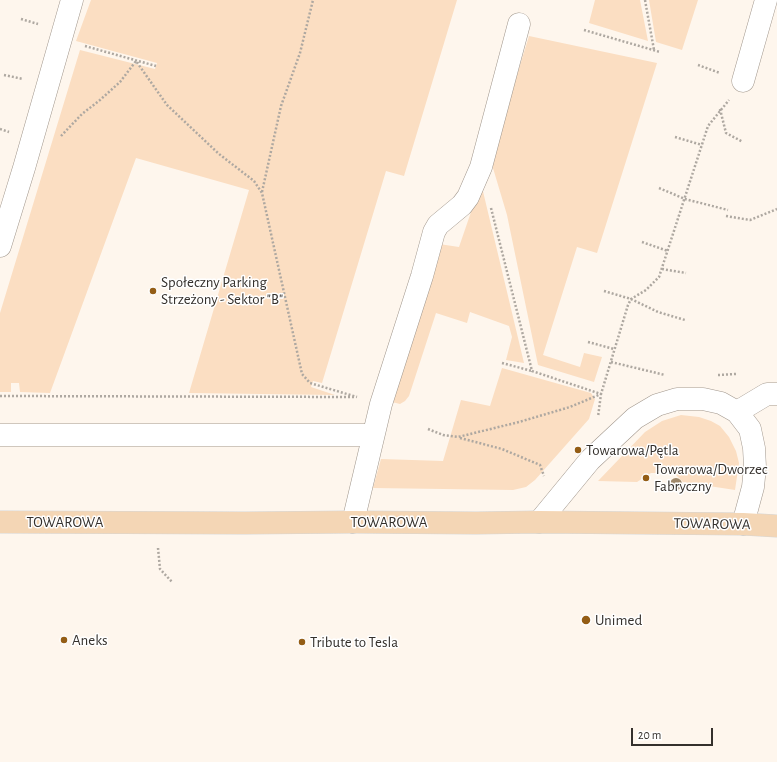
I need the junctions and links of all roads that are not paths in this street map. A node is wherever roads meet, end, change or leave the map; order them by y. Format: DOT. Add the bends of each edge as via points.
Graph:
graph roads {
  1 [pos="72,0"];
  2 [pos="766,0"];
  3 [pos="519,24"];
  4 [pos="744,81"];
  5 [pos="0,246"];
  6 [pos="772,394"];
  7 [pos="737,412"];
  8 [pos="0,435"];
  9 [pos="373,435"];
  10 [pos="0,522"];
  11 [pos="353,522"];
  12 [pos="539,522"];
  13 [pos="743,524"];
  14 [pos="777,526"];
  1 -- 5 [label="lane"];
  2 -- 4 [label="lane"];
  3 -- 9 [label="lane" via="481,167 468,197 438,225 434,232"];
  6 -- 7 [label="lane"];
  7 -- 12 [label="lane" via="721,403 703,399 677,399 657,405 635,418 604,445"];
  7 -- 13 [label="lane" via="750,429 754,448 753,487"];
  8 -- 9 [label="lane"];
  9 -- 11 [label="lane"];
  10 -- 11 [label="main road, TOWAROWA"];
  11 -- 12 [label="main road, TOWAROWA"];
  12 -- 13 [label="main road, TOWAROWA"];
  13 -- 14 [label="main road, TOWAROWA"];
}
